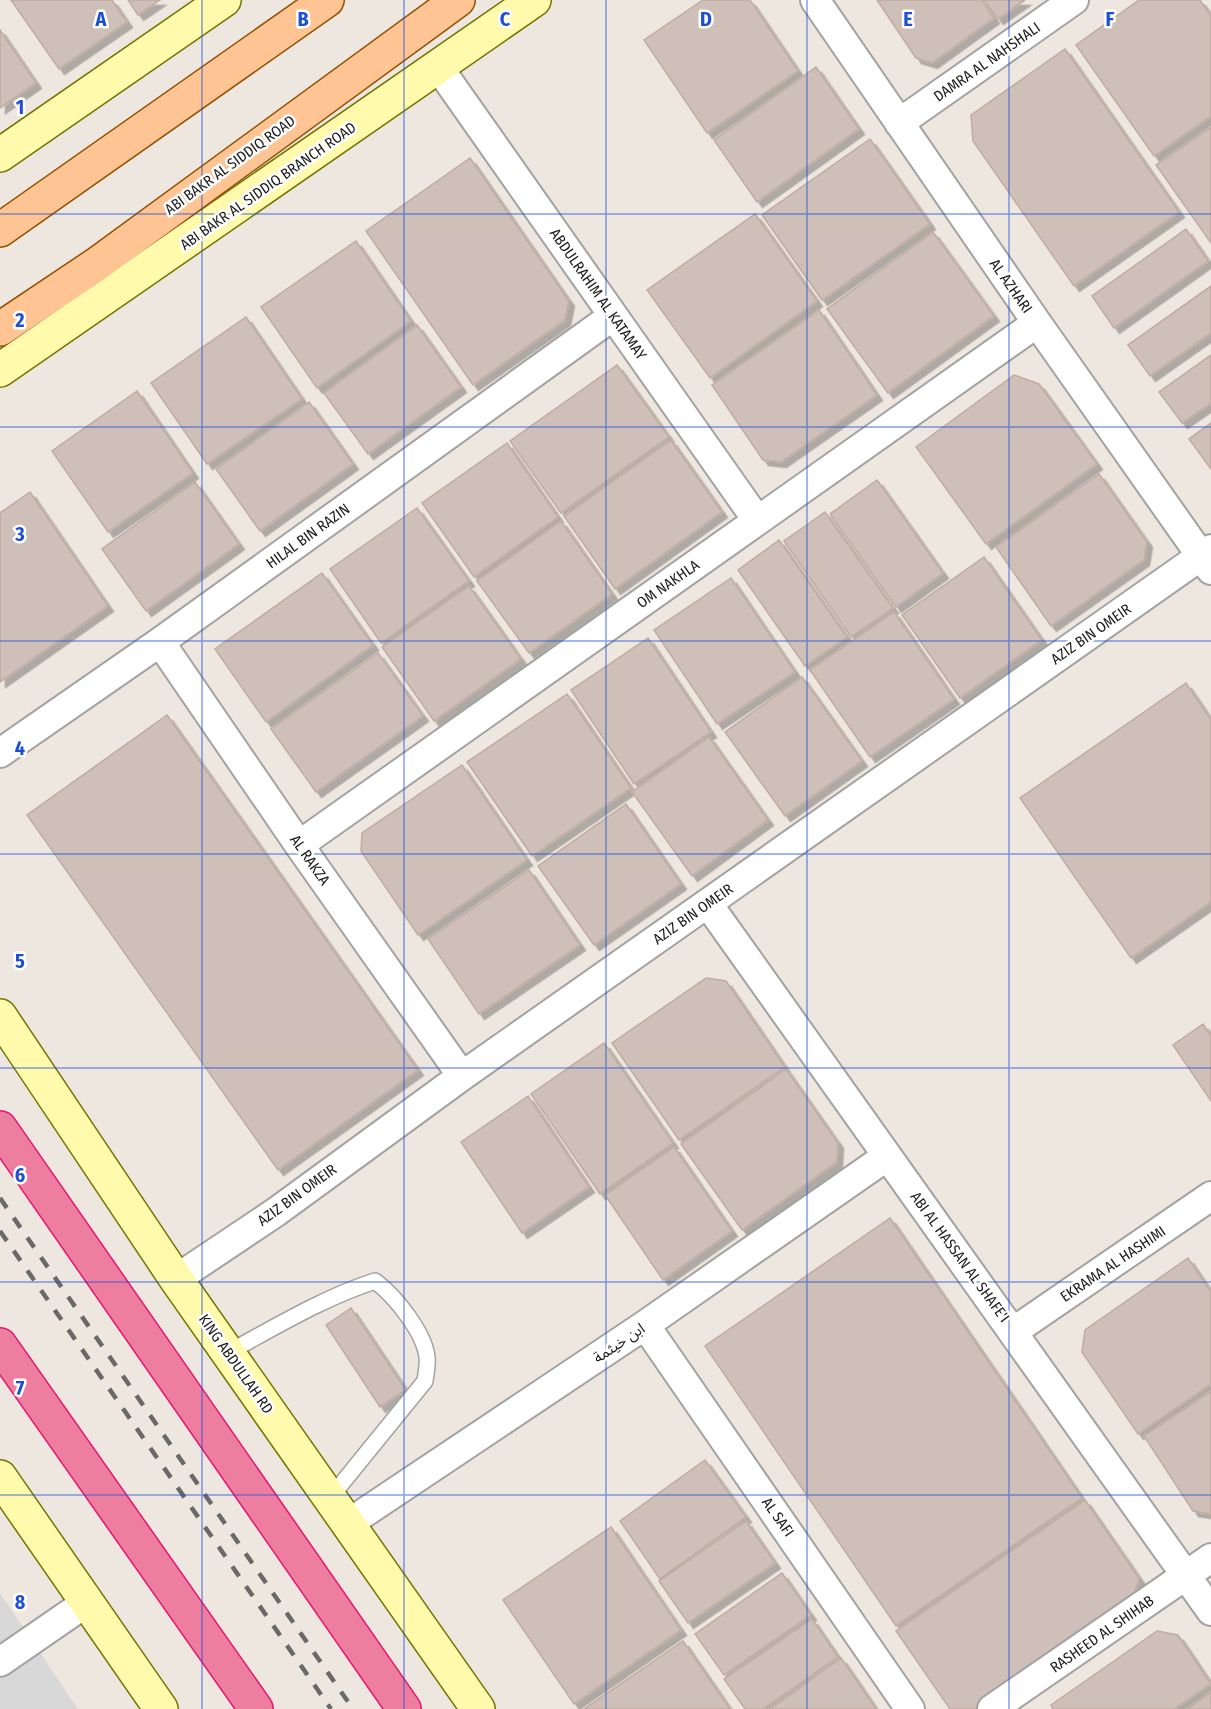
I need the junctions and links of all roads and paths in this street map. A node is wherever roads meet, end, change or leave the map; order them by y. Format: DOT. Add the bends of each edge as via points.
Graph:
graph roads {
  1 [pos="224,0"];
  2 [pos="327,0"];
  3 [pos="458,0"];
  4 [pos="534,0"];
  5 [pos="815,0"];
  6 [pos="1074,0"];
  7 [pos="439,68"];
  8 [pos="899,123"];
  9 [pos="0,155"];
  10 [pos="0,230"];
  11 [pos="613,316"];
  12 [pos="1037,323"];
  13 [pos="0,329"];
  14 [pos="0,370"];
  15 [pos="757,520"];
  16 [pos="1208,558"];
  17 [pos="160,642"];
  18 [pos="0,753"];
  19 [pos="299,844"];
  20 [pos="708,904"];
  21 [pos="0,1016"];
  22 [pos="462,1076"];
  23 [pos="0,1128"];
  24 [pos="886,1157"];
  25 [pos="1211,1196"];
  26 [pos="176,1278"];
  27 [pos="645,1325"];
  28 [pos="1014,1331"];
  29 [pos="0,1345"];
  30 [pos="229,1352"];
  31 [pos="0,1477"];
  32 [pos="340,1511"];
  33 [pos="1211,1558"];
  34 [pos="1186,1576"];
  35 [pos="87,1602"];
  36 [pos="1211,1611"];
  37 [pos="0,1662"];
  38 [pos="161,1709"];
  39 [pos="256,1709"];
  40 [pos="404,1709"];
  41 [pos="478,1709"];
  42 [pos="910,1709"];
  43 [pos="992,1709"];
  1 -- 9 [label="main road"];
  2 -- 10 [label="main road"];
  3 -- 13 [label="main road, ABI BAKR AL SIDDIQ ROAD" via="97,264"];
  4 -- 7 [label="main road, ABI BAKR AL SIDDIQ BRANCH ROAD"];
  5 -- 8 [label="street, AL AZHARI"];
  6 -- 8 [label="street, DAMRA AL NAHSHALI"];
  7 -- 11 [label="street, ABDULRAHIM AL KATAMAY"];
  7 -- 14 [label="main road, ABI BAKR AL SIDDIQ BRANCH ROAD"];
  8 -- 12 [label="street, AL AZHARI"];
  11 -- 15 [label="street, ABDULRAHIM AL KATAMAY"];
  11 -- 17 [label="street, HILAL BIN RAZIN"];
  12 -- 15 [label="street, OM NAKHLA"];
  12 -- 16 [label="street, AL AZHARI"];
  15 -- 19 [label="street, OM NAKHLA"];
  16 -- 20 [label="street, AZIZ BIN OMEIR"];
  17 -- 18 [label="street, HILAL BIN RAZIN"];
  17 -- 19 [label="street, AL RAKZA"];
  19 -- 22 [label="street, AL RAKZA"];
  20 -- 22 [label="street, AZIZ BIN OMEIR"];
  20 -- 24 [label="street, ABI AL HASSAN AL SHAFE'I"];
  21 -- 26 [label="main road, KING ABDULLAH RD"];
  22 -- 26 [label="street, AZIZ BIN OMEIR" via="276,1212"];
  23 -- 40 [label="highway"];
  24 -- 27 [label="street, ابن خيثمة"];
  24 -- 28 [label="street, ABI AL HASSAN AL SHAFE'I"];
  25 -- 28 [label="street, EKRAMA AL HASHIMI"];
  26 -- 30 [label="main road, KING ABDULLAH RD"];
  27 -- 32 [label="street, ابن خيثمة"];
  27 -- 42 [label="street, AL SAFI"];
  28 -- 34 [label="street, ABI AL HASSAN AL SHAFE'I"];
  29 -- 39 [label="highway"];
  30 -- 32 [label="main road, KING ABDULLAH RD"];
  30 -- 32 [label="lane" via="322,1300 351,1289 375,1281 392,1294 423,1341 428,1358 425,1380"];
  31 -- 35 [label="main road"];
  32 -- 41 [label="main road, KING ABDULLAH RD"];
  33 -- 34 [label="street, RASHEED AL SHIHAB"];
  34 -- 36 [label="street, ABI AL HASSAN AL SHAFE'I"];
  34 -- 43 [label="street, RASHEED AL SHIHAB"];
  35 -- 37 [label="street"];
  35 -- 38 [label="main road"];
}
